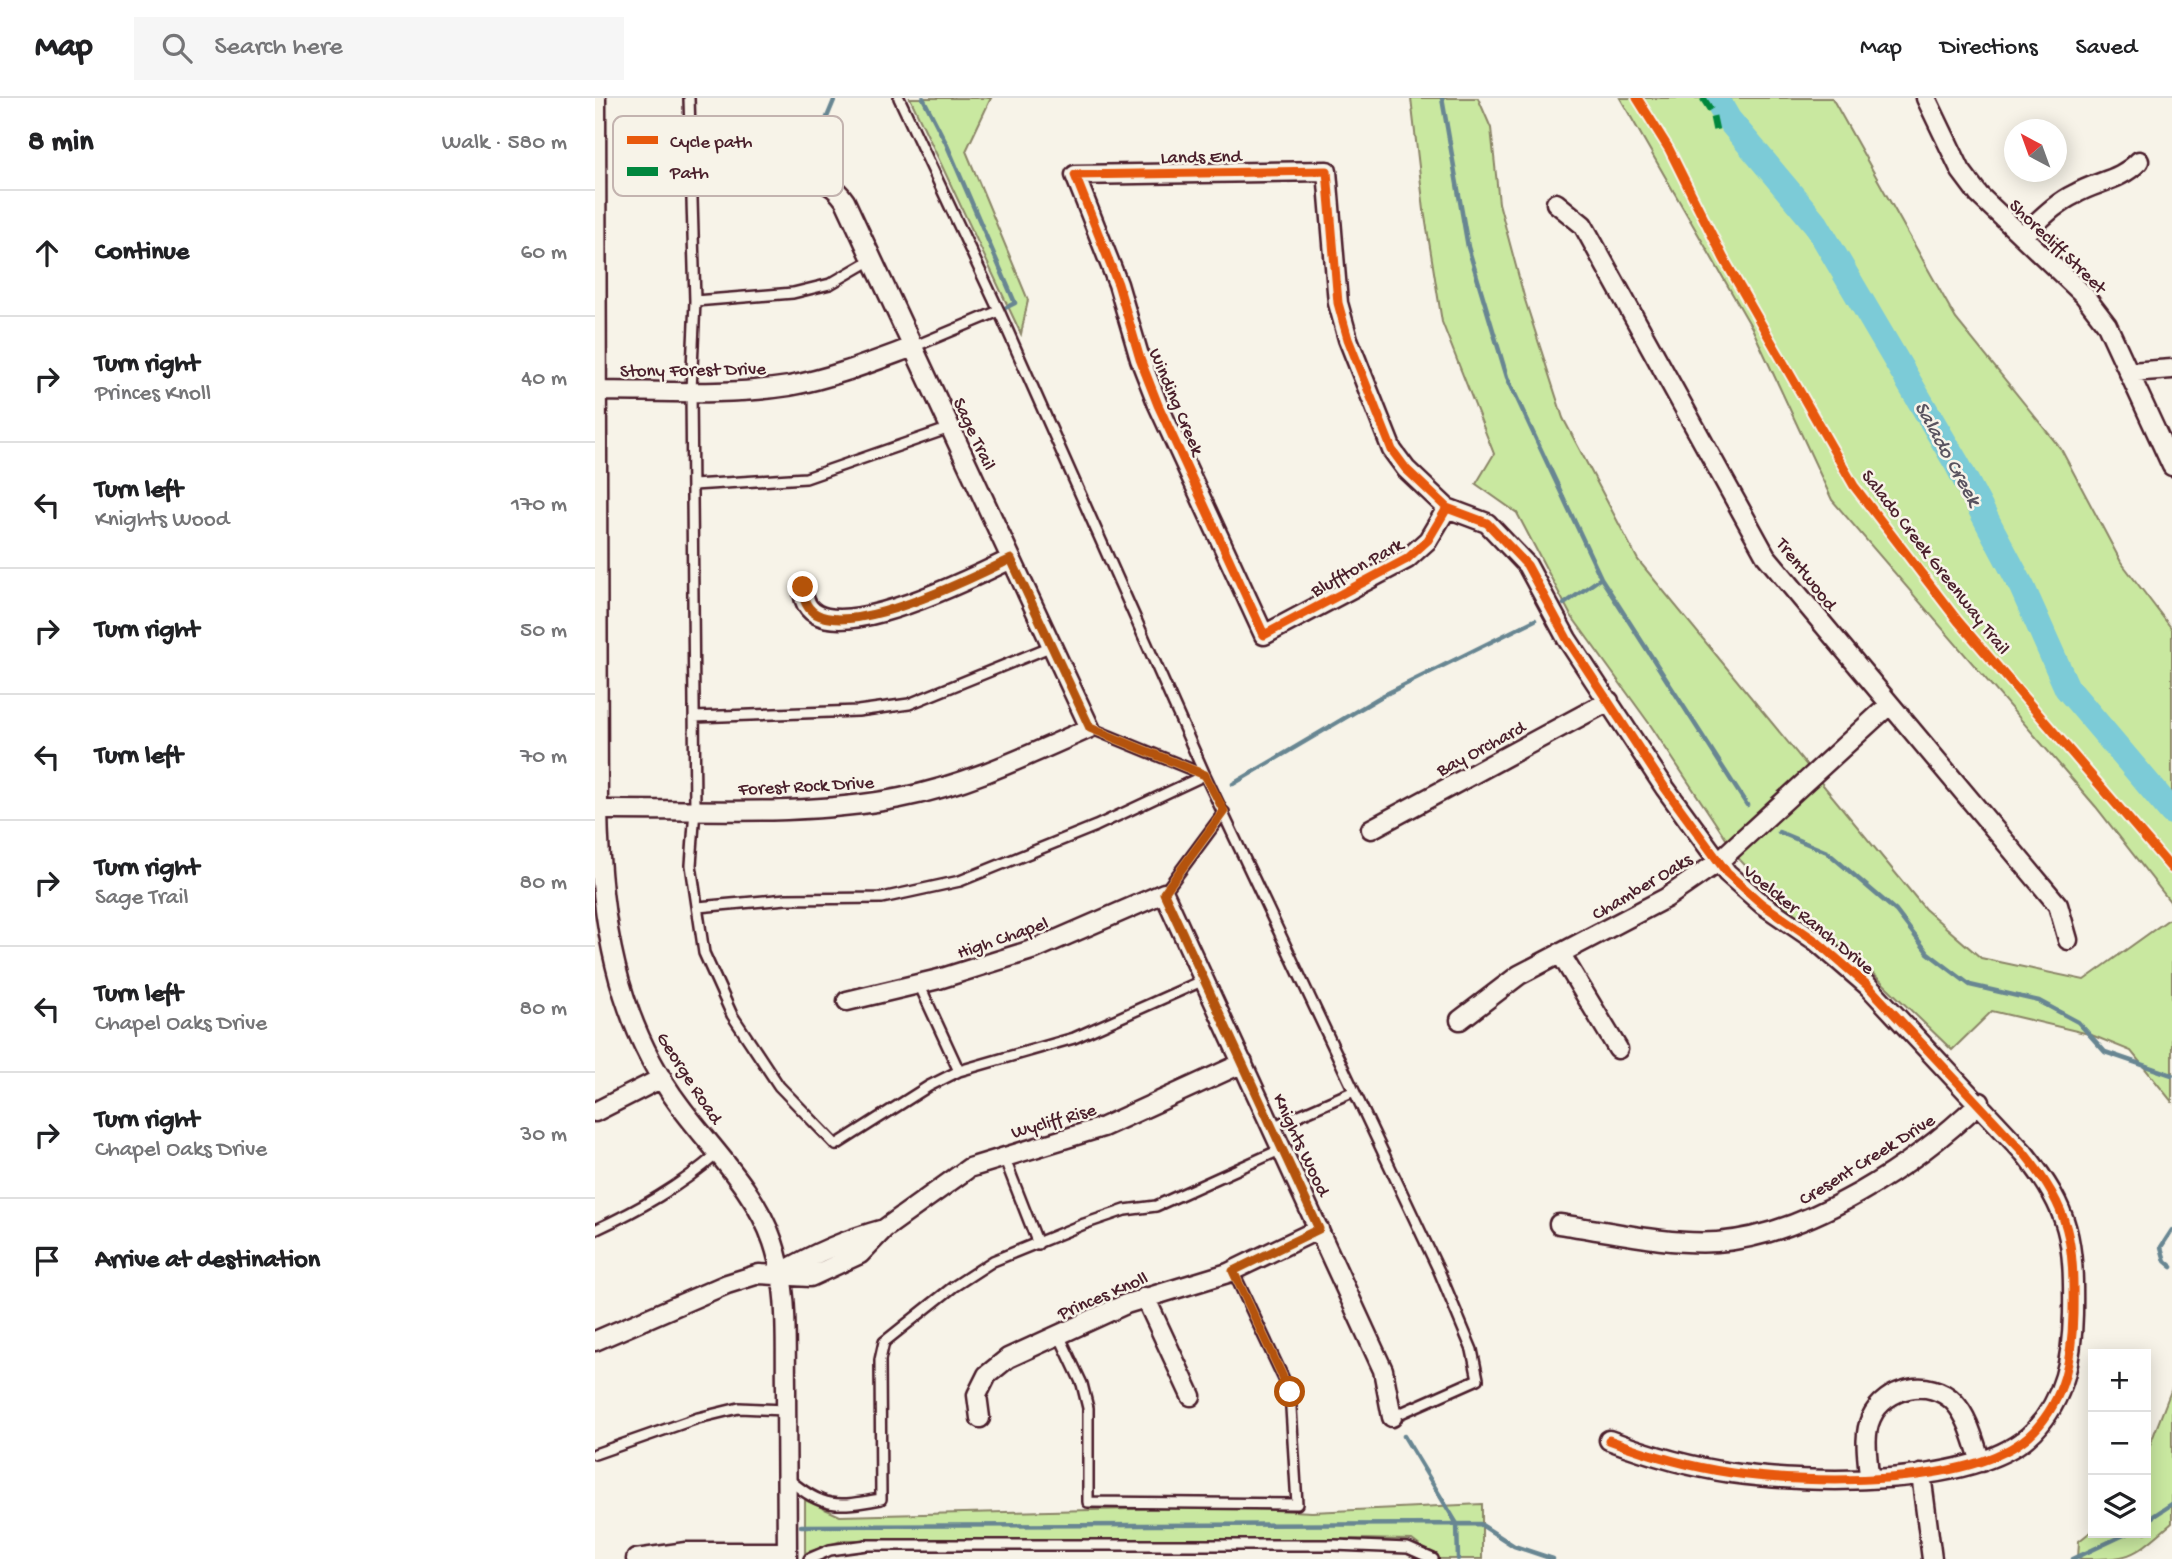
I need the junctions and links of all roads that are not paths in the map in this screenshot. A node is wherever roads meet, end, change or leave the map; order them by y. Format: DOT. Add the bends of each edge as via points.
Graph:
graph roads {
  1 [pos="596,98"];
  2 [pos="689,98"];
  3 [pos="899,98"];
  4 [pos="1926,98"];
  5 [pos="690,116"];
  6 [pos="2139,161"];
  7 [pos="1327,171"];
  8 [pos="1075,176"];
  9 [pos="596,180"];
  10 [pos="692,196"];
  11 [pos="841,196"];
  12 [pos="1556,203"];
  13 [pos="2022,236"];
  14 [pos="873,259"];
  15 [pos="597,285"];
  16 [pos="695,301"];
  17 [pos="999,311"];
  18 [pos="913,347"];
  19 [pos="2172,369"];
  20 [pos="2130,372"];
  21 [pos="596,391"];
  22 [pos="691,391"];
  23 [pos="950,428"];
  24 [pos="2172,466"];
  25 [pos="693,485"];
  26 [pos="596,497"];
  27 [pos="1447,508"];
  28 [pos="1011,559"];
  29 [pos="803,587"];
  30 [pos="596,601"];
  31 [pos="1264,635"];
  32 [pos="1052,646"];
  33 [pos="1609,701"];
  34 [pos="1889,705"];
  35 [pos="596,706"];
  36 [pos="694,717"];
  37 [pos="1090,728"];
  38 [pos="1205,775"];
  39 [pos="695,809"];
  40 [pos="597,810"];
  41 [pos="1224,811"];
  42 [pos="1371,829"];
  43 [pos="1718,862"];
  44 [pos="1164,893"];
  45 [pos="698,907"];
  46 [pos="2068,940"];
  47 [pos="1560,953"];
  48 [pos="1204,980"];
  49 [pos="919,984"];
  50 [pos="847,1001"];
  51 [pos="1460,1020"];
  52 [pos="1618,1049"];
  53 [pos="1243,1063"];
  54 [pos="959,1071"];
  55 [pos="661,1078"];
  56 [pos="1352,1091"];
  57 [pos="1980,1102"];
  58 [pos="595,1112"];
  59 [pos="1272,1127"];
  60 [pos="1282,1149"];
  61 [pos="716,1154"];
  62 [pos="1004,1155"];
  63 [pos="1559,1224"];
  64 [pos="1319,1229"];
  65 [pos="595,1230"];
  66 [pos="1038,1244"];
  67 [pos="1233,1271"];
  68 [pos="781,1273"];
  69 [pos="1145,1297"];
  70 [pos="1059,1335"];
  71 [pos="595,1341"];
  72 [pos="1191,1396"];
  73 [pos="786,1410"];
  74 [pos="1392,1417"];
  75 [pos="980,1418"];
  76 [pos="1609,1440"];
  77 [pos="595,1454"];
  78 [pos="1981,1462"];
  79 [pos="1921,1475"];
  80 [pos="1868,1477"];
  81 [pos="786,1478"];
  82 [pos="787,1556"];
  83 [pos="677,1557"];
  84 [pos="636,1559"];
  85 [pos="809,1559"];
  86 [pos="1433,1559"];
  87 [pos="1932,1559"];
  1 -- 9 [label="street, George Road"];
  2 -- 5 [label="lane"];
  3 -- 17 [label="lane"];
  4 -- 13 [label="street, Shorecliff Street" via="1969,184"];
  6 -- 13 [label="street" via="2115,180 2061,202"];
  7 -- 8 [label="street, Lands End"];
  7 -- 27 [label="street, Voelcker Ranch Drive" via="1338,303 1348,339 1392,450"];
  8 -- 31 [label="street, Winding Creek" via="1118,284 1140,359"];
  9 -- 15 [label="street, George Road"];
  10 -- 16 [label="lane"];
  11 -- 14 [label="street, Sage Trail"];
  12 -- 34 [label="street, Trentwood" via="1583,225 1766,556"];
  13 -- 20 [label="street, Shorecliff Street" via="2084,295 2107,325"];
  14 -- 16 [label="lane" via="830,284 793,293"];
  14 -- 18 [label="street, Sage Trail"];
  15 -- 21 [label="street, George Road"];
  16 -- 22 [label="lane"];
  17 -- 18 [label="lane"];
  17 -- 38 [label="lane"];
  18 -- 22 [label="street, Stony Forest Drive" via="833,376 790,385"];
  18 -- 23 [label="street, Sage Trail"];
  19 -- 20 [label="street"];
  20 -- 24 [label="street, Shorecliff Street"];
  21 -- 22 [label="street, Stony Forest Drive"];
  21 -- 26 [label="street, George Road"];
  22 -- 25 [label="lane"];
  23 -- 25 [label="lane" via="806,478"];
  23 -- 28 [label="street, Sage Trail"];
  25 -- 36 [label="lane"];
  26 -- 30 [label="street, George Road"];
  27 -- 31 [label="street, Bluffton Park" via="1417,552"];
  27 -- 33 [label="street, Voelcker Ranch Drive" via="1487,523 1519,554"];
  28 -- 29 [label="street" via="922,600 849,619 831,618 810,609"];
  28 -- 32 [label="street, Sage Trail"];
  30 -- 35 [label="street, George Road"];
  32 -- 36 [label="lane" via="909,704 858,712"];
  32 -- 37 [label="street, Sage Trail"];
  33 -- 42 [label="street, Bay Orchard"];
  33 -- 43 [label="street, Voelcker Ranch Drive"];
  34 -- 43 [label="street, Chamber Oaks"];
  34 -- 46 [label="street, Trentwood" via="2059,905"];
  35 -- 40 [label="street, George Road"];
  36 -- 39 [label="lane"];
  37 -- 38 [label="lane"];
  37 -- 39 [label="street, Forest Rock Drive" via="967,779 901,798 847,807"];
  38 -- 41 [label="lane"];
  38 -- 45 [label="lane" via="961,881 882,898 786,899"];
  39 -- 40 [label="street, Forest Rock Drive"];
  39 -- 45 [label="lane" via="691,865"];
  40 -- 55 [label="street, George Road" via="607,936 634,1025"];
  41 -- 44 [label="lane"];
  41 -- 56 [label="lane"];
  43 -- 47 [label="street, Chamber Oaks" via="1666,898"];
  43 -- 57 [label="street, Voelcker Ranch Drive" via="1762,904 1816,941 1868,986"];
  44 -- 48 [label="street, Knights Wood"];
  44 -- 49 [label="street, High Chapel" via="1035,949"];
  45 -- 54 [label="lane" via="704,953 732,1015 779,1086 836,1145"];
  47 -- 51 [label="street, Chamber Oaks" via="1492,993"];
  47 -- 52 [label="street"];
  48 -- 53 [label="street, Knights Wood"];
  48 -- 54 [label="lane" via="1074,1038"];
  49 -- 50 [label="street, High Chapel"];
  49 -- 54 [label="lane"];
  53 -- 59 [label="street, Knights Wood"];
  53 -- 62 [label="street, Wycliff Rise" via="1134,1115"];
  55 -- 58 [label="street"];
  55 -- 61 [label="street, George Road"];
  56 -- 59 [label="lane"];
  56 -- 74 [label="lane" via="1439,1271 1472,1350 1478,1379"];
  57 -- 63 [label="street, Cresent Creek Drive" via="1938,1141 1849,1198 1800,1224 1768,1234 1693,1242"];
  57 -- 78 [label="street, Voelcker Ranch Drive" via="2046,1181 2063,1210 2073,1263 2072,1353 2056,1402 2025,1439"];
  59 -- 60 [label="street, Knights Wood"];
  60 -- 64 [label="street, Knights Wood"];
  60 -- 66 [label="lane" via="1156,1206 1125,1210"];
  61 -- 65 [label="lane" via="687,1180 646,1206"];
  61 -- 68 [label="street, George Road" via="764,1221"];
  62 -- 66 [label="lane"];
  62 -- 68 [label="street, Wycliff Rise" via="946,1181 884,1229 807,1257"];
  64 -- 67 [label="street, Princes Knoll"];
  64 -- 74 [label="street, Knights Wood" via="1383,1370"];
  66 -- 81 [label="lane" via="993,1261 884,1342 880,1360 881,1499 843,1506 811,1499"];
  67 -- 69 [label="street, Princes Knoll"];
  67 -- 70 [label="lane" via="1290,1392 1297,1503 1088,1502 1088,1408"];
  68 -- 71 [label="street" via="759,1274 706,1290"];
  68 -- 73 [label="street, George Road"];
  69 -- 70 [label="street, Princes Knoll"];
  69 -- 72 [label="street"];
  70 -- 75 [label="street, Princes Knoll" via="1008,1358 987,1375 977,1395"];
  73 -- 77 [label="lane" via="739,1408"];
  73 -- 81 [label="street, George Road"];
  76 -- 80 [label="street, Voelcker Ranch Drive" via="1679,1463 1730,1473 1784,1479"];
  78 -- 79 [label="street, Voelcker Ranch Drive"];
  78 -- 80 [label="street" via="1954,1402 1933,1389 1919,1388 1892,1395 1871,1418"];
  79 -- 80 [label="street, Voelcker Ranch Drive"];
  79 -- 87 [label="street"];
  81 -- 82 [label="street, George Road"];
  82 -- 83 [label="street"];
  83 -- 84 [label="street"];
  85 -- 86 [label="lane" via="830,1550 867,1545 1333,1545 1408,1548"];
}
